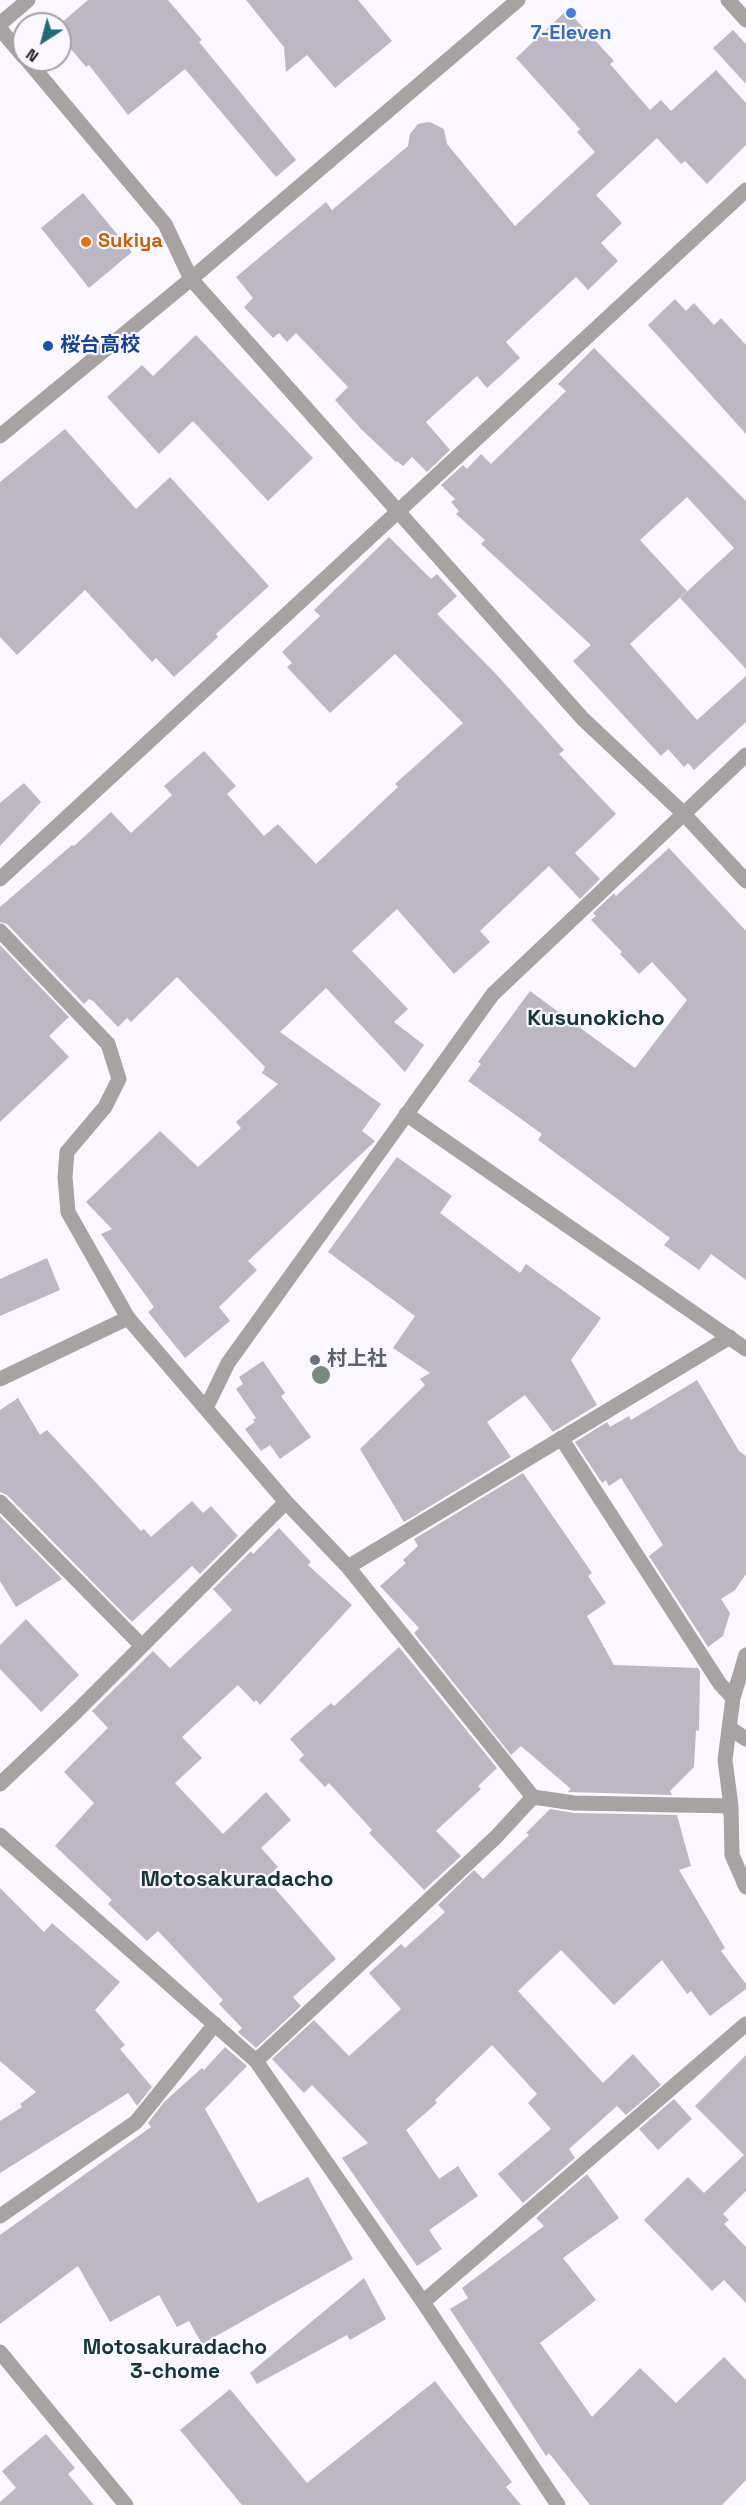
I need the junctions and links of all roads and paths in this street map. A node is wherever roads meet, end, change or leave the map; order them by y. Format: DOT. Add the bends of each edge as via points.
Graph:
graph roads {
  1 [pos="28,0"];
  2 [pos="518,0"];
  3 [pos="728,0"];
  4 [pos="746,20"];
  5 [pos="0,26"];
  6 [pos="12,41"];
  7 [pos="37,72"];
  8 [pos="746,190"];
  9 [pos="191,279"];
  10 [pos="0,436"];
  11 [pos="398,511"];
  12 [pos="746,755"];
  13 [pos="683,813"];
  14 [pos="0,879"];
  15 [pos="746,881"];
  16 [pos="0,931"];
  17 [pos="406,1114"];
  18 [pos="128,1318"];
  19 [pos="730,1337"];
  20 [pos="746,1349"];
  21 [pos="0,1379"];
  22 [pos="206,1408"];
  23 [pos="561,1438"];
  24 [pos="0,1502"];
  25 [pos="286,1502"];
  26 [pos="348,1567"];
  27 [pos="141,1645"];
  28 [pos="746,1655"];
  29 [pos="733,1698"];
  30 [pos="730,1728"];
  31 [pos="746,1739"];
  32 [pos="0,1784"];
  33 [pos="532,1797"];
  34 [pos="730,1809"];
  35 [pos="0,1835"];
  36 [pos="746,1887"];
  37 [pos="215,2024"];
  38 [pos="746,2024"];
  39 [pos="256,2061"];
  40 [pos="0,2216"];
  41 [pos="423,2302"];
  42 [pos="0,2352"];
  43 [pos="126,2505"];
  44 [pos="558,2505"];
  1 -- 5 [label="street"];
  2 -- 9 [label="street"];
  3 -- 4 [label="street"];
  5 -- 6 [label="street"];
  7 -- 9 [label="street" via="165,224"];
  8 -- 11 [label="street"];
  9 -- 10 [label="street"];
  9 -- 11 [label="street"];
  11 -- 13 [label="street" via="583,719"];
  11 -- 14 [label="street"];
  12 -- 13 [label="street"];
  13 -- 15 [label="street"];
  13 -- 17 [label="street" via="493,994"];
  16 -- 18 [label="street" via="108,1044 119,1079 105,1107 67,1152 65,1177 68,1212"];
  17 -- 19 [label="street"];
  17 -- 22 [label="street" via="228,1363"];
  18 -- 21 [label="street"];
  18 -- 22 [label="street"];
  19 -- 20 [label="street"];
  19 -- 23 [label="street"];
  22 -- 25 [label="street"];
  23 -- 26 [label="street"];
  23 -- 29 [label="street" via="720,1684"];
  24 -- 27 [label="street"];
  25 -- 26 [label="street"];
  25 -- 27 [label="street"];
  26 -- 33 [label="street"];
  27 -- 32 [label="street"];
  28 -- 29 [label="street"];
  29 -- 30 [label="street"];
  30 -- 31 [label="street"];
  30 -- 34 [label="street" via="725,1760"];
  33 -- 34 [label="street" via="574,1803"];
  33 -- 39 [label="street" via="496,1837"];
  34 -- 36 [label="street" via="732,1855"];
  35 -- 37 [label="street"];
  37 -- 39 [label="street"];
  37 -- 40 [label="street" via="136,2122"];
  38 -- 41 [label="street"];
  39 -- 41 [label="street"];
  41 -- 44 [label="street"];
  42 -- 43 [label="street"];
}
